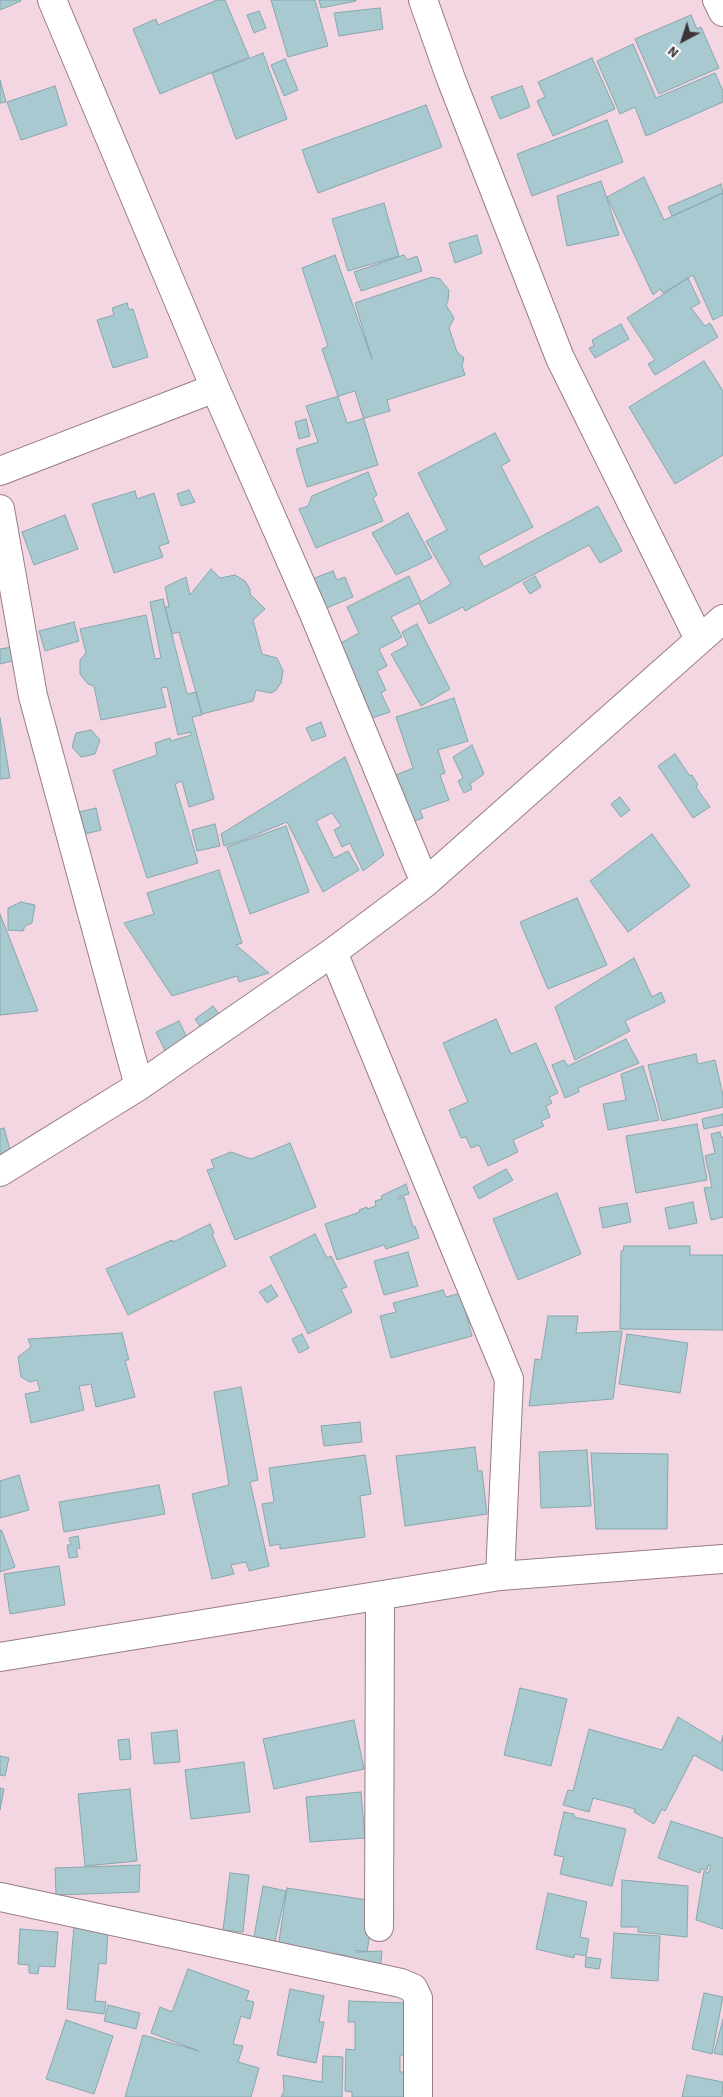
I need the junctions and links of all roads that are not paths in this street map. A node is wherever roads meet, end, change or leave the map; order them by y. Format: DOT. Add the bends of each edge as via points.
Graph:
graph roads {
  1 [pos="52,0"];
  2 [pos="423,0"];
  3 [pos="717,0"];
  4 [pos="723,12"];
  5 [pos="215,388"];
  6 [pos="0,471"];
  7 [pos="0,509"];
  8 [pos="723,618"];
  9 [pos="700,639"];
  10 [pos="425,883"];
  11 [pos="333,952"];
  12 [pos="139,1086"];
  13 [pos="0,1172"];
  14 [pos="723,1559"];
  15 [pos="500,1576"];
  16 [pos="380,1596"];
  17 [pos="0,1657"];
  18 [pos="0,1897"];
  19 [pos="378,1927"];
  20 [pos="418,2097"];
  1 -- 5 [label="street"];
  2 -- 9 [label="street" via="450,79 560,358"];
  3 -- 4 [label="street"];
  5 -- 6 [label="street"];
  5 -- 10 [label="street" via="314,614"];
  7 -- 12 [label="street" via="33,696"];
  8 -- 9 [label="street"];
  9 -- 10 [label="street"];
  10 -- 11 [label="street"];
  11 -- 12 [label="street"];
  11 -- 15 [label="street" via="508,1379"];
  12 -- 13 [label="street"];
  14 -- 15 [label="street"];
  15 -- 16 [label="street"];
  16 -- 17 [label="street"];
  16 -- 19 [label="street"];
  18 -- 20 [label="street" via="413,1988 418,1998"];
}
